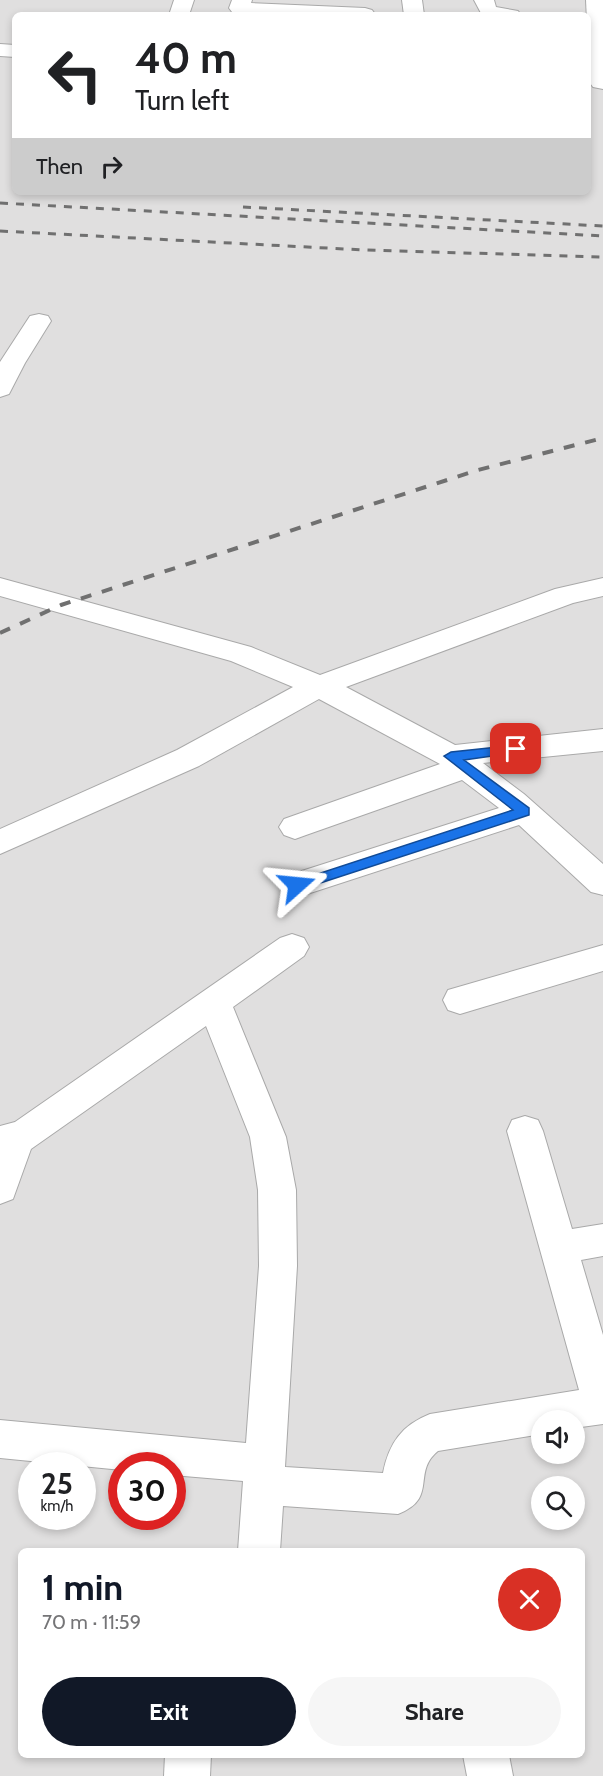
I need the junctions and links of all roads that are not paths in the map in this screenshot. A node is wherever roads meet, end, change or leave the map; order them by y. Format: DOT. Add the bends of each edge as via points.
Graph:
graph roads {
  1 [pos="242,0"];
  2 [pos="596,0"];
  3 [pos="315,12"];
  4 [pos="593,23"];
  5 [pos="597,83"];
  6 [pos="39,321"];
  7 [pos="0,389"];
  8 [pos="0,587"];
  9 [pos="603,587"];
  10 [pos="319,686"];
  11 [pos="603,740"];
  12 [pos="458,762"];
  13 [pos="524,812"];
  14 [pos="295,827"];
  15 [pos="0,842"];
  16 [pos="603,883"];
  17 [pos="297,885"];
  18 [pos="292,947"];
  19 [pos="603,958"];
  20 [pos="460,1000"];
  21 [pos="214,1004"];
  22 [pos="525,1131"];
  23 [pos="7,1141"];
  24 [pos="0,1188"];
  25 [pos="603,1240"];
  26 [pos="559,1248"];
  27 [pos="603,1404"];
  28 [pos="0,1439"];
  29 [pos="264,1475"];
  30 [pos="259,1548"];
  31 [pos="188,1758"];
  32 [pos="487,1758"];
  33 [pos="187,1776"];
  34 [pos="490,1776"];
  1 -- 3 [label="street" via="241,9"];
  2 -- 4 [label="street"];
  4 -- 5 [label="street"];
  6 -- 7 [label="street"];
  8 -- 10 [label="street" via="241,654"];
  9 -- 10 [label="street" via="565,596"];
  10 -- 12 [label="street"];
  10 -- 15 [label="street" via="188,758"];
  11 -- 12 [label="street"];
  12 -- 13 [label="street"];
  12 -- 14 [label="street"];
  13 -- 16 [label="street"];
  13 -- 17 [label="street"];
  18 -- 21 [label="street"];
  19 -- 20 [label="street"];
  21 -- 23 [label="street"];
  21 -- 29 [label="street" via="268,1137 277,1190 278,1266"];
  22 -- 26 [label="street"];
  23 -- 24 [label="street"];
  25 -- 26 [label="street"];
  26 -- 27 [label="street"];
  27 -- 29 [label="street" via="430,1432 409,1450 398,1494"];
  28 -- 29 [label="street"];
  29 -- 30 [label="street"];
  31 -- 33 [label="street"];
  32 -- 34 [label="street"];
}
